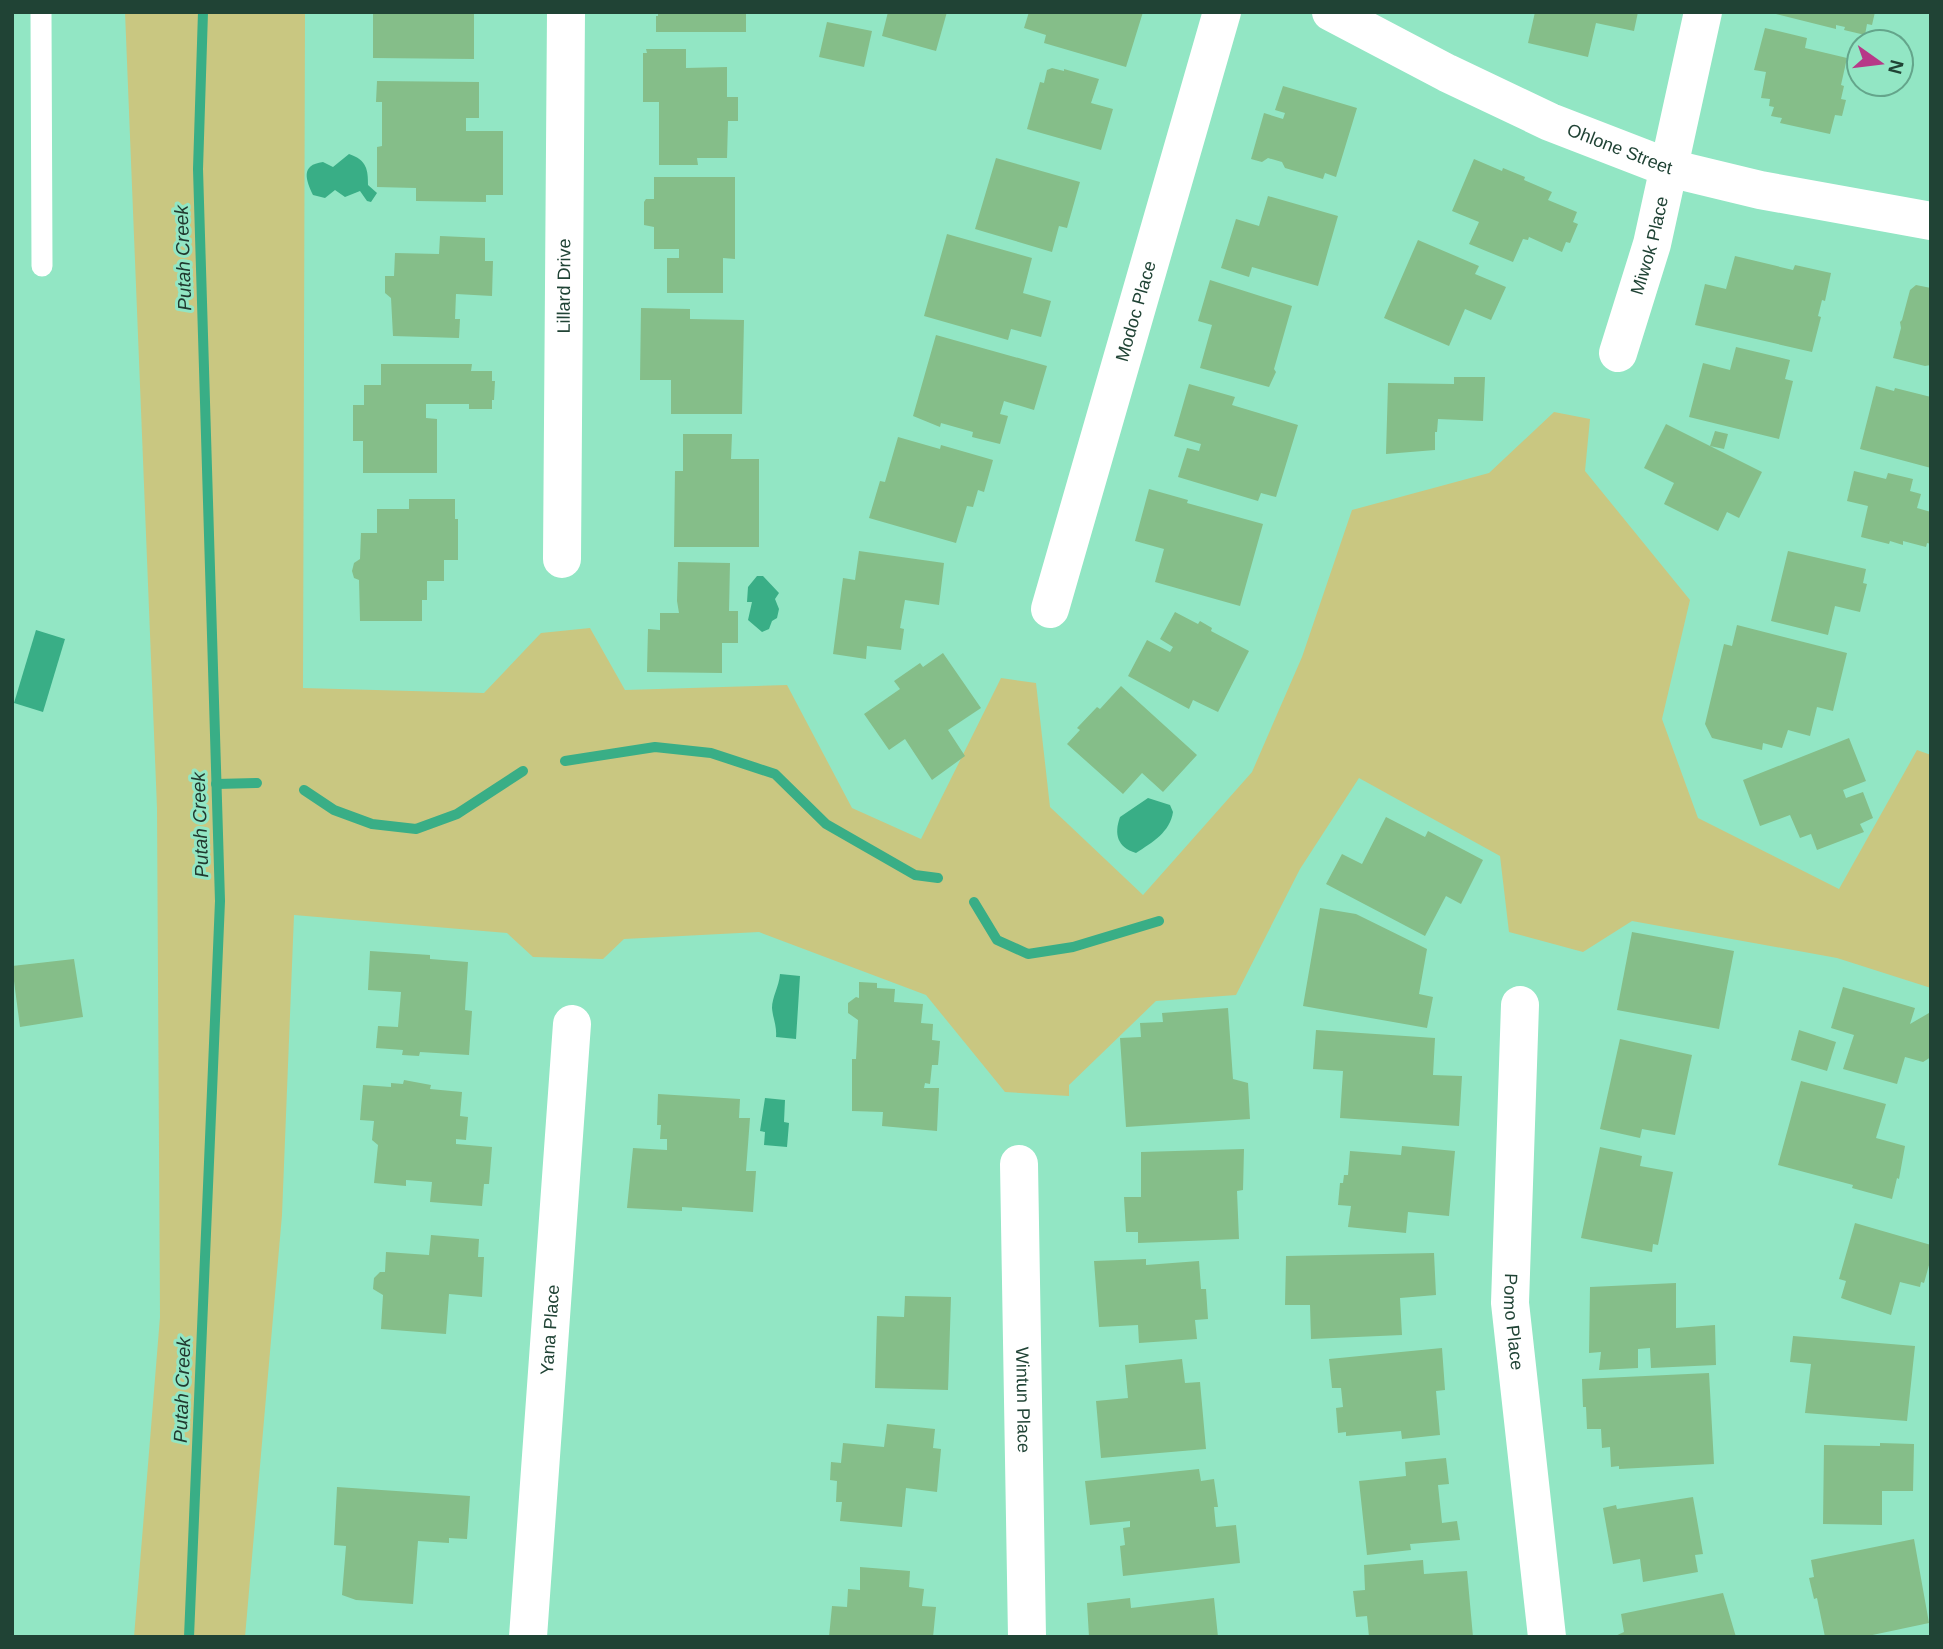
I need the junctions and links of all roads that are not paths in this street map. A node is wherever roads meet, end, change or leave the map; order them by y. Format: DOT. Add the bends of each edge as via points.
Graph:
graph roads {
  1 [pos="41,12"];
  2 [pos="566,12"];
  3 [pos="1222,12"];
  4 [pos="1331,12"];
  5 [pos="1703,12"];
  6 [pos="1669,168"];
  7 [pos="1931,221"];
  8 [pos="43,266"];
  9 [pos="1618,353"];
  10 [pos="562,559"];
  11 [pos="1050,609"];
  12 [pos="1520,1005"];
  13 [pos="572,1024"];
  14 [pos="1019,1164"];
  15 [pos="528,1637"];
  16 [pos="1027,1637"];
  17 [pos="1547,1637"];
  1 -- 8 [label="lane"];
  2 -- 10 [label="street, Lillard Drive"];
  3 -- 11 [label="street, Modoc Place"];
  4 -- 6 [label="street, Ohlone Street" via="1550,122"];
  5 -- 6 [label="street, Miwok Place"];
  6 -- 7 [label="street, Ohlone Street" via="1760,190"];
  6 -- 9 [label="street, Miwok Place" via="1652,244"];
  12 -- 17 [label="street, Pomo Place" via="1510,1303"];
  13 -- 15 [label="street, Yana Place"];
  14 -- 16 [label="street, Wintun Place"];
}
